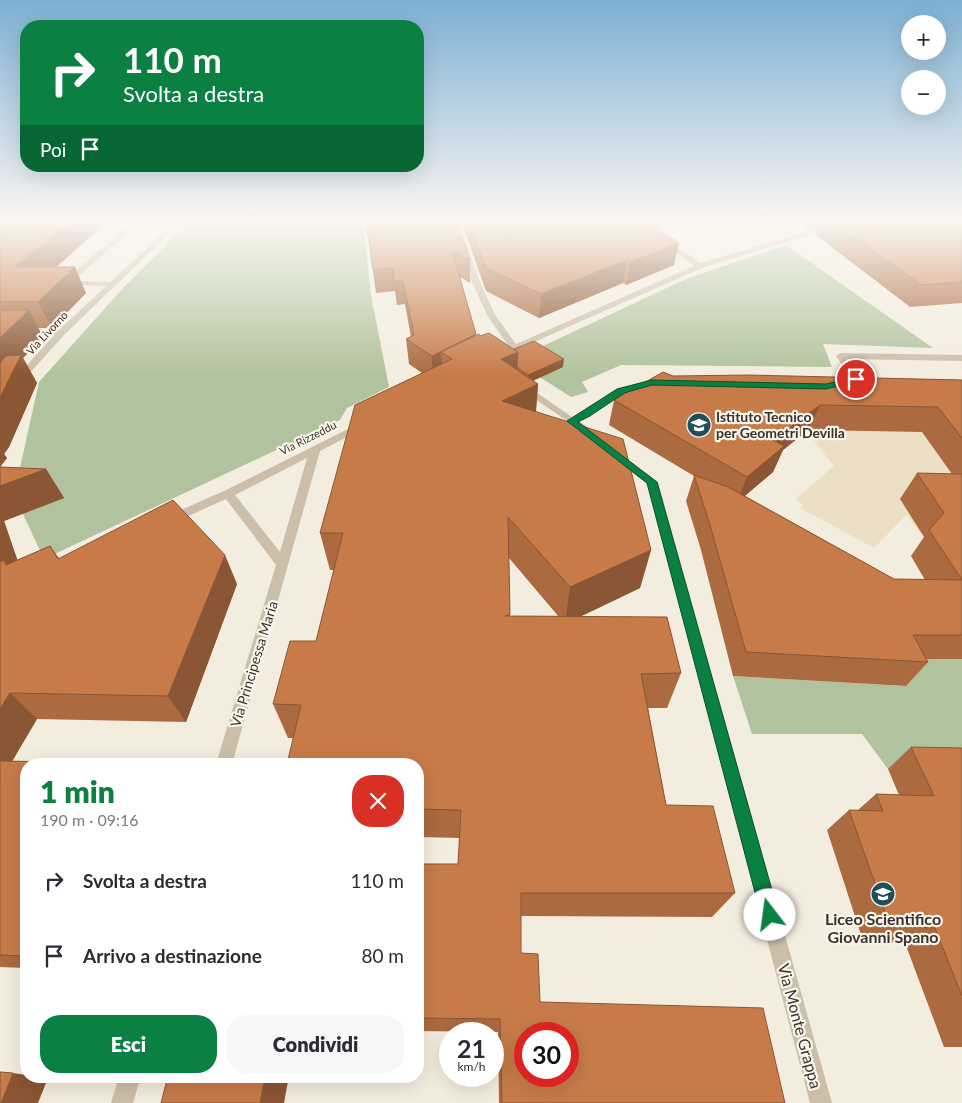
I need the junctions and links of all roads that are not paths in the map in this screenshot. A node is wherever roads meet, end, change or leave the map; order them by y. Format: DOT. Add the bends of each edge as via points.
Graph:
graph roads {
  1 [pos="78,272"];
  2 [pos="123,272"];
  3 [pos="473,272"];
  4 [pos="684,272"];
  5 [pos="111,284"];
  6 [pos="0,332"];
  7 [pos="62,333"];
  8 [pos="513,346"];
  9 [pos="962,358"];
  10 [pos="491,364"];
  11 [pos="511,378"];
  12 [pos="885,380"];
  13 [pos="661,382"];
  14 [pos="0,401"];
  15 [pos="375,418"];
  16 [pos="572,421"];
  17 [pos="315,449"];
  18 [pos="228,494"];
  19 [pos="155,526"];
  20 [pos="284,564"];
  21 [pos="226,758"];
  22 [pos="128,1083"];
  23 [pos="122,1103"];
  24 [pos="821,1103"];
  1 -- 5 [label="street" via="66,283"];
  2 -- 5 [label="street, Via Livorno"];
  3 -- 8 [label="street" via="491,315"];
  4 -- 8 [label="street"];
  5 -- 7 [label="street, Via Livorno"];
  6 -- 7 [label="street"];
  7 -- 14 [label="street, Via Livorno"];
  8 -- 10 [label="street"];
  9 -- 12 [label="street" via="840,356 852,380"];
  11 -- 16 [label="street, Via Monte Grappa"];
  13 -- 16 [label="street" via="620,391"];
  15 -- 17 [label="street, Via Rizzeddu"];
  16 -- 24 [label="street, Via Monte Grappa" via="652,482"];
  17 -- 18 [label="street, Via Rizzeddu"];
  17 -- 20 [label="street, Via Principessa Maria"];
  18 -- 19 [label="street, Via Rizzeddu"];
  18 -- 20 [label="street"];
  20 -- 21 [label="street, Via Principessa Maria"];
  22 -- 23 [label="street"];
}
